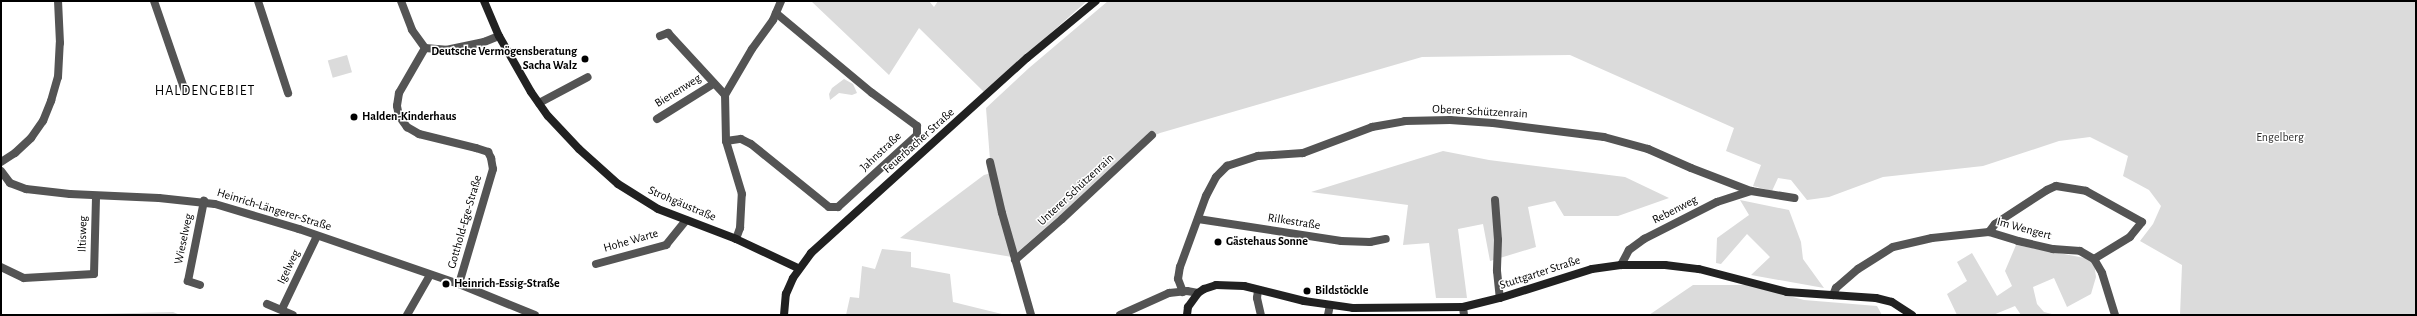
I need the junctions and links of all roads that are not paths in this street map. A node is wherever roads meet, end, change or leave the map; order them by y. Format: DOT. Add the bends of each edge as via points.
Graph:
graph roads {
  1 [pos="58,1"];
  2 [pos="154,1"];
  3 [pos="258,1"];
  4 [pos="401,1"];
  5 [pos="484,1"];
  6 [pos="781,1"];
  7 [pos="1096,1"];
  8 [pos="776,13"];
  9 [pos="499,36"];
  10 [pos="660,36"];
  11 [pos="425,48"];
  12 [pos="588,76"];
  13 [pos="712,84"];
  14 [pos="185,92"];
  15 [pos="288,93"];
  16 [pos="725,95"];
  17 [pos="539,103"];
  18 [pos="656,119"];
  19 [pos="1152,135"];
  20 [pos="726,141"];
  21 [pos="1,162"];
  22 [pos="990,162"];
  23 [pos="3,175"];
  24 [pos="1751,191"];
  25 [pos="96,196"];
  26 [pos="1794,198"];
  27 [pos="1495,200"];
  28 [pos="204,201"];
  29 [pos="1198,219"];
  30 [pos="686,220"];
  31 [pos="1989,232"];
  32 [pos="318,236"];
  33 [pos="736,239"];
  34 [pos="1386,239"];
  35 [pos="2094,259"];
  36 [pos="1015,260"];
  37 [pos="596,264"];
  38 [pos="1621,265"];
  39 [pos="1,267"];
  40 [pos="798,268"];
  41 [pos="430,275"];
  42 [pos="459,284"];
  43 [pos="200,285"];
  44 [pos="1258,290"];
  45 [pos="1182,292"];
  46 [pos="1198,293"];
  47 [pos="1833,295"];
  48 [pos="1500,298"];
  49 [pos="267,304"];
  50 [pos="1330,305"];
  51 [pos="282,309"];
  52 [pos="1463,311"];
  53 [pos="293,315"];
  54 [pos="407,315"];
  55 [pos="534,315"];
  56 [pos="784,315"];
  57 [pos="1031,315"];
  58 [pos="1120,315"];
  59 [pos="1187,315"];
  60 [pos="1260,315"];
  61 [pos="1328,315"];
  62 [pos="1912,315"];
  63 [pos="2115,315"];
  1 -- 21 [label="street" via="60,50 58,77 51,100 43,121 31,138 15,154"];
  2 -- 14 [label="street"];
  3 -- 15 [label="street"];
  4 -- 11 [label="street" via="412,30"];
  5 -- 9 [label="main road, Strohgäustraße"];
  6 -- 8 [label="street"];
  7 -- 40 [label="main road, Feuerbacher Straße" via="1027,58 811,253"];
  8 -- 16 [label="street"];
  8 -- 20 [label="street, Jahnstraße" via="872,93 917,126 917,135 838,207 829,207 751,144 741,139"];
  9 -- 11 [label="street" via="446,50"];
  9 -- 17 [label="main road, Strohgäustraße"];
  10 -- 13 [label="street" via="668,33"];
  11 -- 42 [label="street, Gotthold-Ege-Straße" via="399,93 399,116 407,126 419,134 476,148 488,152 491,158 492,169"];
  12 -- 17 [label="street"];
  13 -- 16 [label="street"];
  13 -- 18 [label="street, Bienenweg"];
  16 -- 20 [label="street"];
  17 -- 30 [label="main road, Strohgäustraße" via="552,121 579,149 618,184 658,209"];
  19 -- 36 [label="street, Unterer Schützenrain" via="1062,220"];
  20 -- 33 [label="street" via="742,194 740,228"];
  22 -- 36 [label="street"];
  23 -- 25 [label="street, Heinrich-Längerer-Straße" via="26,189"];
  24 -- 26 [label="street, Oberer Schützenrain"];
  24 -- 29 [label="street, Oberer Schützenrain" via="1648,149 1604,136 1493,123 1450,120 1405,121 1372,127 1303,153 1258,156 1228,166 1216,177"];
  24 -- 38 [label="street, Rebenweg" via="1717,202 1644,239 1629,250"];
  25 -- 28 [label="street, Heinrich-Längerer-Straße"];
  25 -- 39 [label="street, Iltisweg" via="94,274 24,278"];
  27 -- 48 [label="street"];
  28 -- 32 [label="street, Heinrich-Längerer-Straße"];
  28 -- 43 [label="street, Wieselweg" via="188,281"];
  29 -- 34 [label="street, Rilkestraße" via="1341,241 1370,242"];
  29 -- 45 [label="street, Oberer Schützenrain" via="1180,267 1178,279"];
  30 -- 33 [label="main road, Strohgäustraße"];
  30 -- 37 [label="street, Hohe Warte" via="666,245"];
  31 -- 35 [label="street, Im Wengert" via="2053,249 2080,251"];
  31 -- 35 [label="street" via="1995,224 2056,186 2086,191 2142,222 2130,237"];
  31 -- 47 [label="street, Im Wengert" via="1932,238 1893,247 1841,283"];
  32 -- 41 [label="street, Heinrich-Längerer-Straße"];
  32 -- 51 [label="street, Igelweg"];
  33 -- 40 [label="main road, Strohgäustraße"];
  35 -- 63 [label="street" via="2102,273"];
  36 -- 57 [label="street"];
  38 -- 47 [label="main road, Stuttgarter Straße" via="1665,265 1699,269 1787,292"];
  38 -- 48 [label="main road, Stuttgarter Straße" via="1592,269"];
  40 -- 56 [label="main road, Feuerbacher Straße" via="786,294"];
  41 -- 42 [label="street, Heinrich-Längerer-Straße"];
  41 -- 54 [label="street"];
  42 -- 55 [label="street, Heinrich-Längerer-Straße"];
  44 -- 46 [label="main road, Stuttgarter Straße" via="1234,284 1204,288"];
  44 -- 50 [label="main road, Stuttgarter Straße"];
  44 -- 60 [label="street"];
  45 -- 46 [label="street"];
  45 -- 58 [label="street" via="1169,294"];
  46 -- 59 [label="main road" via="1188,307"];
  47 -- 62 [label="main road, Stuttgarter Straße" via="1876,298 1892,302"];
  48 -- 52 [label="main road, Stuttgarter Straße"];
  49 -- 51 [label="street"];
  50 -- 52 [label="main road, Stuttgarter Straße"];
  50 -- 61 [label="street"];
  51 -- 53 [label="street"];
}
